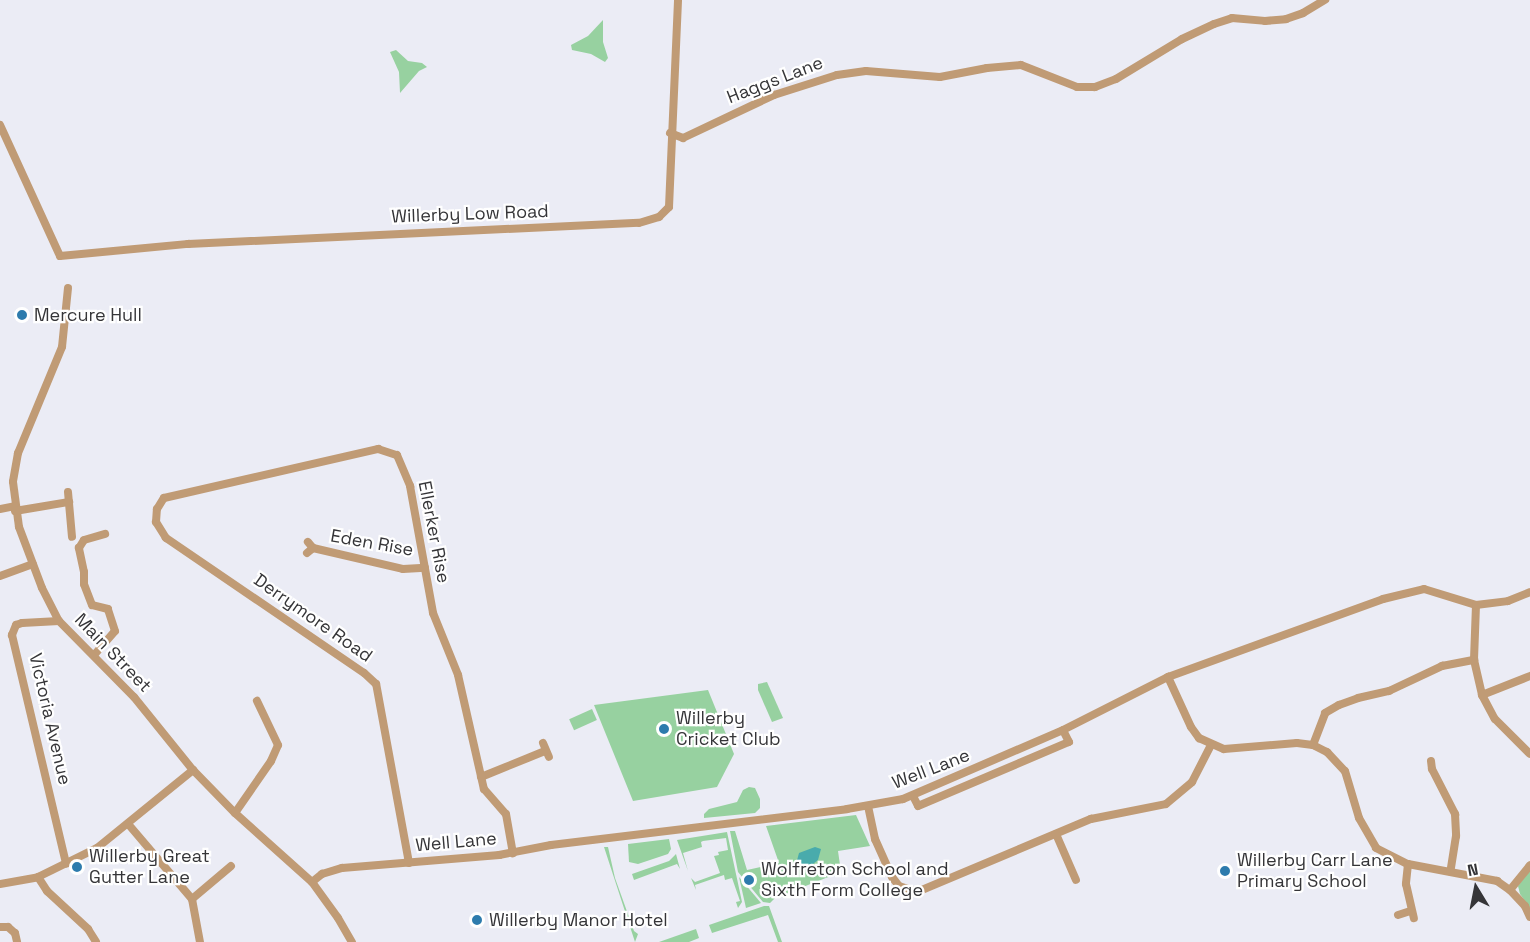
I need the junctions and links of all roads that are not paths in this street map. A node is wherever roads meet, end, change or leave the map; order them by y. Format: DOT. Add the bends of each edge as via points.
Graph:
graph roads {
  1 [pos="678,0"];
  2 [pos="1325,0"];
  3 [pos="0,126"];
  4 [pos="670,133"];
  5 [pos="683,138"];
  6 [pos="669,154"];
  7 [pos="68,288"];
  8 [pos="68,492"];
  9 [pos="69,502"];
  10 [pos="15,508"];
  11 [pos="0,509"];
  12 [pos="157,509"];
  13 [pos="105,534"];
  14 [pos="72,537"];
  15 [pos="310,548"];
  16 [pos="33,564"];
  17 [pos="425,568"];
  18 [pos="0,576"];
  19 [pos="1530,592"];
  20 [pos="1476,605"];
  21 [pos="58,621"];
  22 [pos="95,654"];
  23 [pos="1474,660"];
  24 [pos="1530,676"];
  25 [pos="1168,677"];
  26 [pos="1482,695"];
  27 [pos="257,701"];
  28 [pos="1063,730"];
  29 [pos="1313,745"];
  30 [pos="1211,746"];
  31 [pos="545,750"];
  32 [pos="1530,754"];
  33 [pos="1431,761"];
  34 [pos="193,770"];
  35 [pos="481,777"];
  36 [pos="913,796"];
  37 [pos="868,806"];
  38 [pos="235,813"];
  39 [pos="129,825"];
  40 [pos="1056,834"];
  41 [pos="513,853"];
  42 [pos="409,863"];
  43 [pos="66,864"];
  44 [pos="1408,864"];
  45 [pos="1530,865"];
  46 [pos="229,872"];
  47 [pos="1450,872"];
  48 [pos="38,877"];
  49 [pos="1075,880"];
  50 [pos="312,882"];
  51 [pos="0,884"];
  52 [pos="1510,890"];
  53 [pos="192,899"];
  54 [pos="1398,915"];
  55 [pos="1530,917"];
  56 [pos="0,927"];
  57 [pos="17,942"];
  58 [pos="96,942"];
  59 [pos="200,942"];
  60 [pos="352,942"];
  1 -- 4 [label="street, Willerby Low Road"];
  2 -- 5 [label="street, Haggs Lane" via="1286,19 1232,18 1214,24 1095,87 1077,87 1021,65 940,77 866,71 837,75 784,92"];
  3 -- 6 [label="street, Willerby Low Road" via="60,256 188,244 639,223 659,217 669,207"];
  4 -- 5 [label="street"];
  4 -- 6 [label="street, Willerby Low Road"];
  5 -- 6 [label="street, Haggs Lane"];
  7 -- 10 [label="street, Main Street" via="62,347 18,453 13,482"];
  8 -- 9 [label="street"];
  9 -- 10 [label="street"];
  9 -- 14 [label="street"];
  10 -- 11 [label="street"];
  10 -- 16 [label="street, Main Street"];
  12 -- 17 [label="street, Ellerker Rise" via="164,498 378,449 397,454 410,486"];
  12 -- 42 [label="street, Derrymore Road" via="156,522 166,538 376,684"];
  13 -- 22 [label="street" via="84,540 79,549 84,584 92,605 110,605 115,631"];
  15 -- 17 [label="street, Eden Rise" via="403,569"];
  16 -- 18 [label="street"];
  16 -- 21 [label="street, Main Street"];
  17 -- 35 [label="street, Ellerker Rise" via="433,613 459,675"];
  19 -- 20 [label="street, Well Lane" via="1508,601"];
  20 -- 23 [label="street"];
  20 -- 25 [label="street, Well Lane" via="1424,589 1406,592"];
  21 -- 22 [label="street, Main Street"];
  21 -- 43 [label="street, Victoria Avenue" via="22,623 16,625 12,635"];
  22 -- 34 [label="street, Main Street"];
  23 -- 26 [label="street"];
  23 -- 29 [label="street" via="1442,666 1389,692 1339,705 1325,713"];
  24 -- 26 [label="street"];
  25 -- 28 [label="street, Well Lane"];
  25 -- 30 [label="street" via="1191,727"];
  26 -- 32 [label="street" via="1495,719"];
  27 -- 38 [label="street" via="271,717 275,754"];
  28 -- 36 [label="street, Well Lane"];
  28 -- 36 [label="street" via="1069,742 914,807"];
  29 -- 30 [label="street" via="1239,749"];
  29 -- 44 [label="street" via="1327,752 1345,771 1359,818 1376,848"];
  30 -- 40 [label="street" via="1192,782 1166,804 1091,819"];
  31 -- 35 [label="street"];
  33 -- 47 [label="street" via="1455,814"];
  34 -- 38 [label="street, Main Street"];
  34 -- 39 [label="street"];
  35 -- 41 [label="street, Ellerker Rise" via="484,789 506,814"];
  36 -- 37 [label="street, Well Lane"];
  37 -- 40 [label="street" via="875,838 892,877 908,891 927,889"];
  37 -- 41 [label="street, Well Lane" via="585,840"];
  38 -- 50 [label="street, Main Street"];
  39 -- 43 [label="street" via="98,848"];
  39 -- 53 [label="street"];
  40 -- 49 [label="street"];
  41 -- 42 [label="street, Well Lane"];
  42 -- 50 [label="street, Well Lane" via="342,868 322,874"];
  43 -- 48 [label="street"];
  44 -- 47 [label="street"];
  44 -- 54 [label="street" via="1406,884 1412,914"];
  45 -- 52 [label="street"];
  46 -- 53 [label="street"];
  47 -- 52 [label="street" via="1482,876"];
  48 -- 51 [label="street"];
  48 -- 58 [label="street"];
  50 -- 60 [label="street, Main Street"];
  52 -- 55 [label="street"];
  53 -- 59 [label="street"];
  56 -- 57 [label="street" via="15,933"];
}
